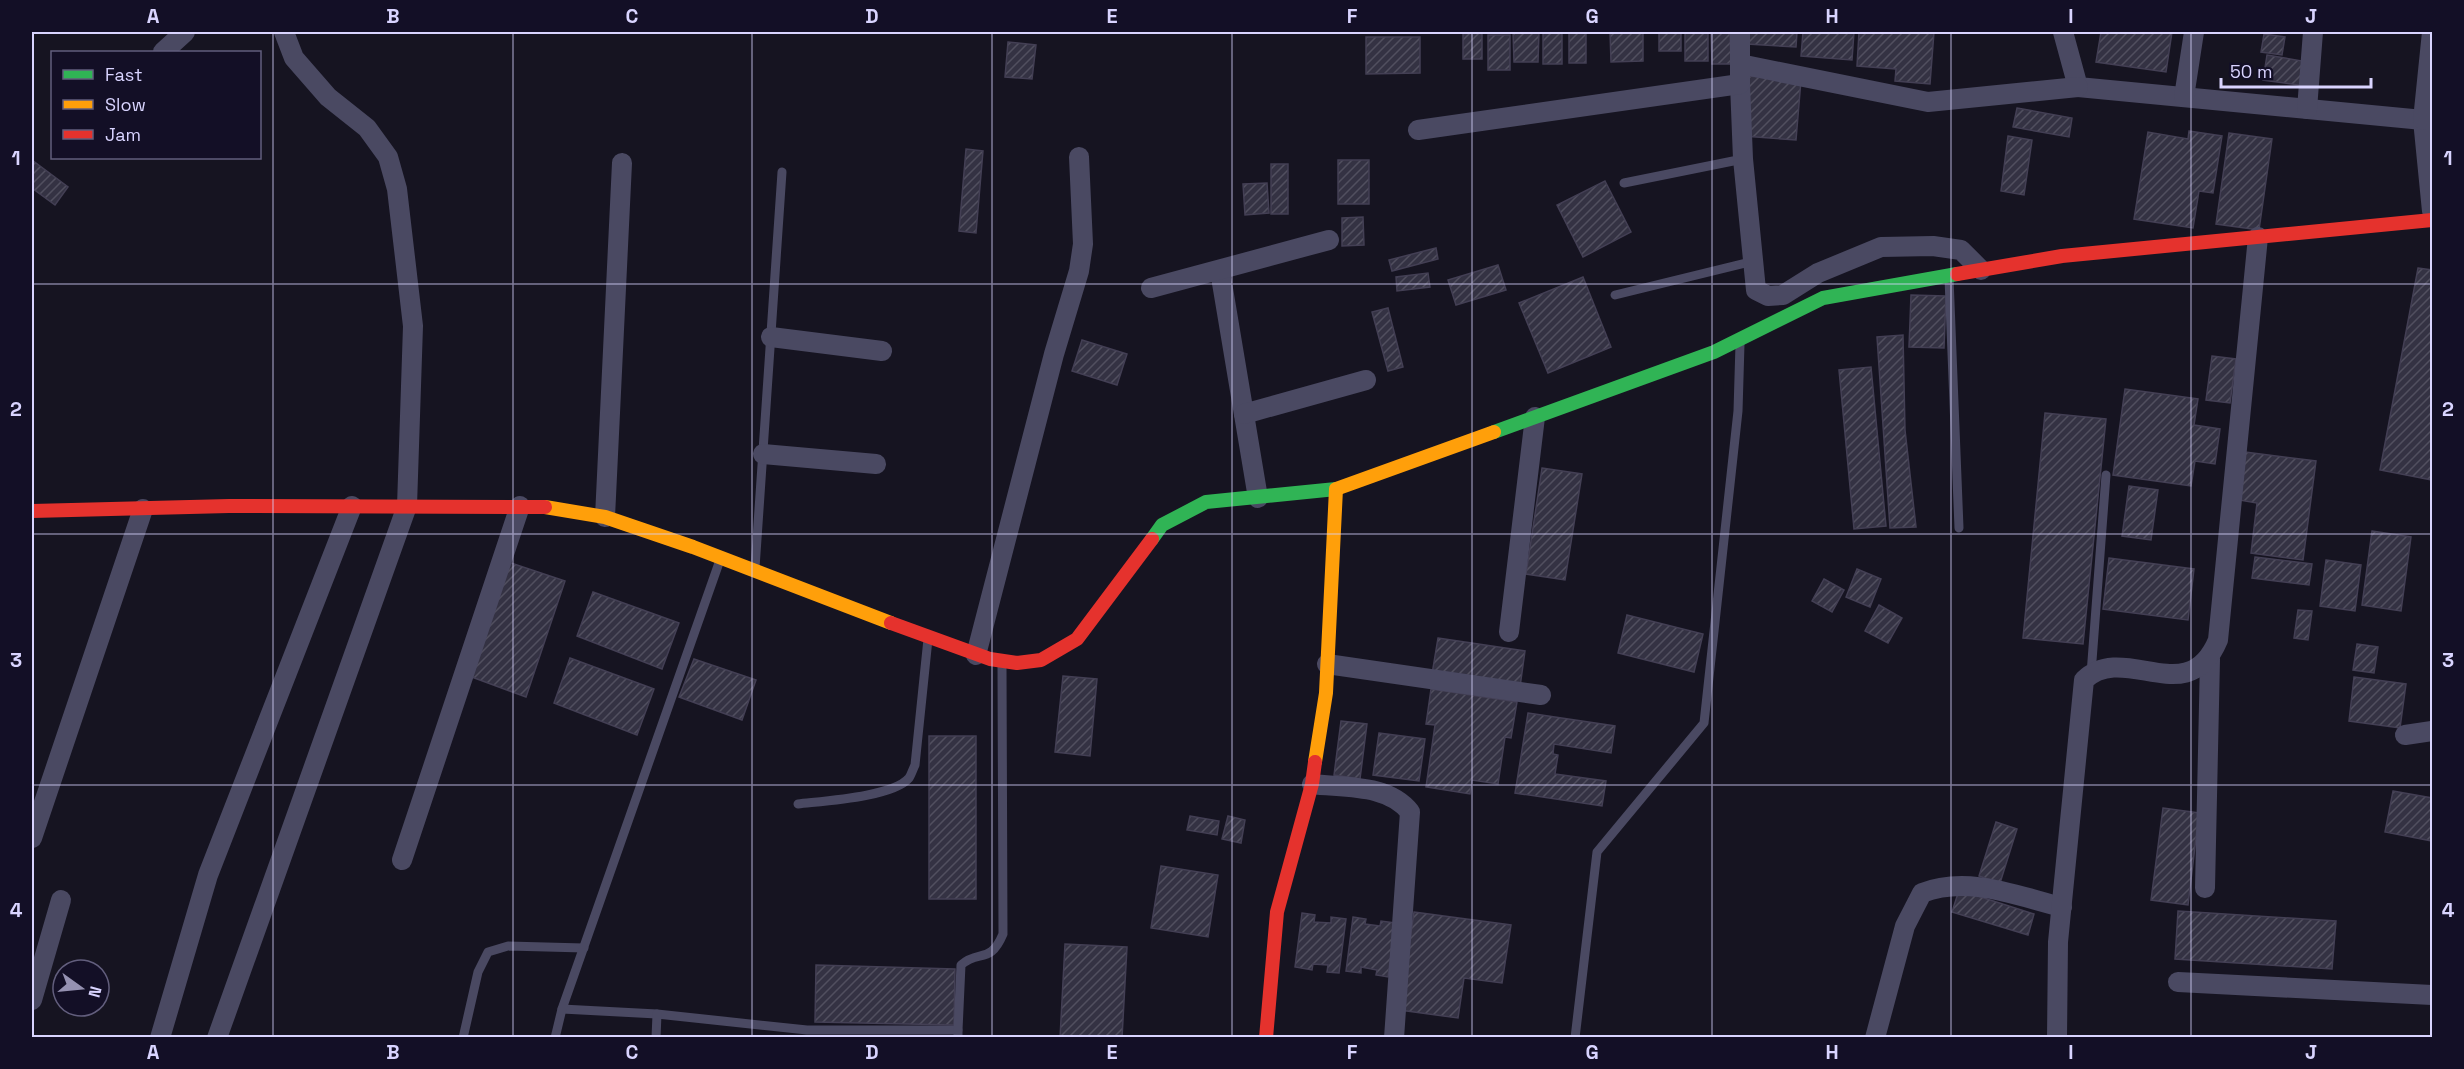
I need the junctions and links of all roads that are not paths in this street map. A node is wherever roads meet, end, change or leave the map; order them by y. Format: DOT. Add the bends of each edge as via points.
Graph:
graph roads {
  1 [pos="284,32"];
  2 [pos="1740,32"];
  3 [pos="2063,32"];
  4 [pos="2194,32"];
  5 [pos="2313,32"];
  6 [pos="2432,32"];
  7 [pos="179,33"];
  8 [pos="164,51"];
  9 [pos="1740,64"];
  10 [pos="1740,84"];
  11 [pos="2078,87"];
  12 [pos="2184,97"];
  13 [pos="2307,109"];
  14 [pos="2423,120"];
  15 [pos="1418,130"];
  16 [pos="1079,157"];
  17 [pos="1743,159"];
  18 [pos="622,163"];
  19 [pos="782,172"];
  20 [pos="1624,183"];
  21 [pos="2433,211"];
  22 [pos="2433,220"];
  23 [pos="2258,237"];
  24 [pos="1329,240"];
  25 [pos="1754,261"];
  26 [pos="1981,270"];
  27 [pos="1220,271"];
  28 [pos="1949,276"];
  29 [pos="1151,288"];
  30 [pos="1615,295"];
  31 [pos="771,337"];
  32 [pos="1740,339"];
  33 [pos="882,351"];
  34 [pos="1366,380"];
  35 [pos="1244,414"];
  36 [pos="1535,417"];
  37 [pos="763,454"];
  38 [pos="876,464"];
  39 [pos="2106,475"];
  40 [pos="1336,489"];
  41 [pos="1258,498"];
  42 [pos="352,506"];
  43 [pos="407,506"];
  44 [pos="520,506"];
  45 [pos="143,509"];
  46 [pos="32,511"];
  47 [pos="605,517"];
  48 [pos="1959,528"];
  49 [pos="721,557"];
  50 [pos="755,570"];
  51 [pos="1509,632"];
  52 [pos="928,637"];
  53 [pos="976,655"];
  54 [pos="2210,659"];
  55 [pos="1002,664"];
  56 [pos="1327,664"];
  57 [pos="2091,674"];
  58 [pos="1541,695"];
  59 [pos="2433,731"];
  60 [pos="2405,735"];
  61 [pos="1312,784"];
  62 [pos="798,804"];
  63 [pos="32,838"];
  64 [pos="402,860"];
  65 [pos="2205,888"];
  66 [pos="62,900"];
  67 [pos="2062,908"];
  68 [pos="584,948"];
  69 [pos="2178,982"];
  70 [pos="2433,995"];
  71 [pos="32,1000"];
  72 [pos="562,1009"];
  73 [pos="657,1014"];
  74 [pos="958,1034"];
  75 [pos="160,1038"];
  76 [pos="217,1038"];
  77 [pos="463,1038"];
  78 [pos="555,1038"];
  79 [pos="656,1038"];
  80 [pos="1266,1038"];
  81 [pos="1394,1038"];
  82 [pos="1575,1038"];
  83 [pos="1875,1038"];
  84 [pos="2057,1038"];
  1 -- 43 [label="street" via="294,58 328,97 367,128 388,157 397,189 413,326"];
  2 -- 9 [label="street"];
  3 -- 11 [label="street"];
  4 -- 12 [label="street"];
  5 -- 13 [label="street"];
  6 -- 14 [label="street"];
  7 -- 8 [label="street"];
  9 -- 10 [label="street"];
  9 -- 11 [label="street" via="1928,102"];
  10 -- 15 [label="street"];
  10 -- 17 [label="street"];
  11 -- 12 [label="street"];
  12 -- 13 [label="street"];
  13 -- 14 [label="street"];
  14 -- 21 [label="street"];
  16 -- 53 [label="street" via="1083,244 1079,271"];
  17 -- 20 [label="lane"];
  17 -- 25 [label="street"];
  18 -- 47 [label="street"];
  19 -- 31 [label="lane"];
  22 -- 23 [label="street"];
  23 -- 26 [label="street" via="2062,256"];
  23 -- 54 [label="street" via="2218,640"];
  24 -- 27 [label="street"];
  25 -- 26 [label="street" via="1756,290 1768,296 1783,295 1818,273 1881,247 1961,250"];
  25 -- 30 [label="lane"];
  26 -- 28 [label="street"];
  27 -- 29 [label="street"];
  27 -- 35 [label="street"];
  28 -- 32 [label="street" via="1823,298"];
  28 -- 48 [label="lane"];
  31 -- 33 [label="street"];
  31 -- 37 [label="lane"];
  32 -- 36 [label="street"];
  32 -- 82 [label="lane" via="1738,411 1704,723 1598,852"];
  34 -- 35 [label="street"];
  35 -- 41 [label="street"];
  36 -- 40 [label="street"];
  36 -- 51 [label="street"];
  37 -- 38 [label="street"];
  37 -- 50 [label="lane"];
  39 -- 57 [label="lane"];
  40 -- 41 [label="street"];
  40 -- 56 [label="street"];
  41 -- 55 [label="street" via="1206,502 1162,525 1077,639 1043,659 1018,666"];
  42 -- 43 [label="street"];
  42 -- 45 [label="street"];
  42 -- 75 [label="street" via="208,875"];
  43 -- 44 [label="street"];
  43 -- 76 [label="street"];
  44 -- 47 [label="street"];
  44 -- 64 [label="street"];
  45 -- 46 [label="street"];
  45 -- 63 [label="street"];
  47 -- 49 [label="street"];
  49 -- 50 [label="street"];
  49 -- 68 [label="lane"];
  50 -- 52 [label="street"];
  52 -- 53 [label="street"];
  52 -- 62 [label="lane" via="915,765 909,778 882,792"];
  53 -- 55 [label="street"];
  54 -- 57 [label="street" via="2192,673 2110,668"];
  54 -- 65 [label="street"];
  55 -- 74 [label="lane" via="1003,934 997,948 961,965"];
  56 -- 58 [label="street"];
  56 -- 61 [label="street"];
  57 -- 67 [label="street" via="2084,680 2082,690"];
  59 -- 60 [label="street"];
  61 -- 80 [label="street" via="1277,912"];
  61 -- 81 [label="street" via="1384,793 1400,800 1410,812"];
  66 -- 71 [label="street"];
  67 -- 83 [label="street" via="1963,885 1940,886 1922,893 1905,926"];
  67 -- 84 [label="street"];
  68 -- 72 [label="lane"];
  68 -- 77 [label="lane" via="508,946 488,952 478,972"];
  69 -- 70 [label="street"];
  72 -- 73 [label="lane"];
  72 -- 78 [label="lane"];
  73 -- 74 [label="lane" via="807,1030"];
  73 -- 79 [label="lane"];
}
